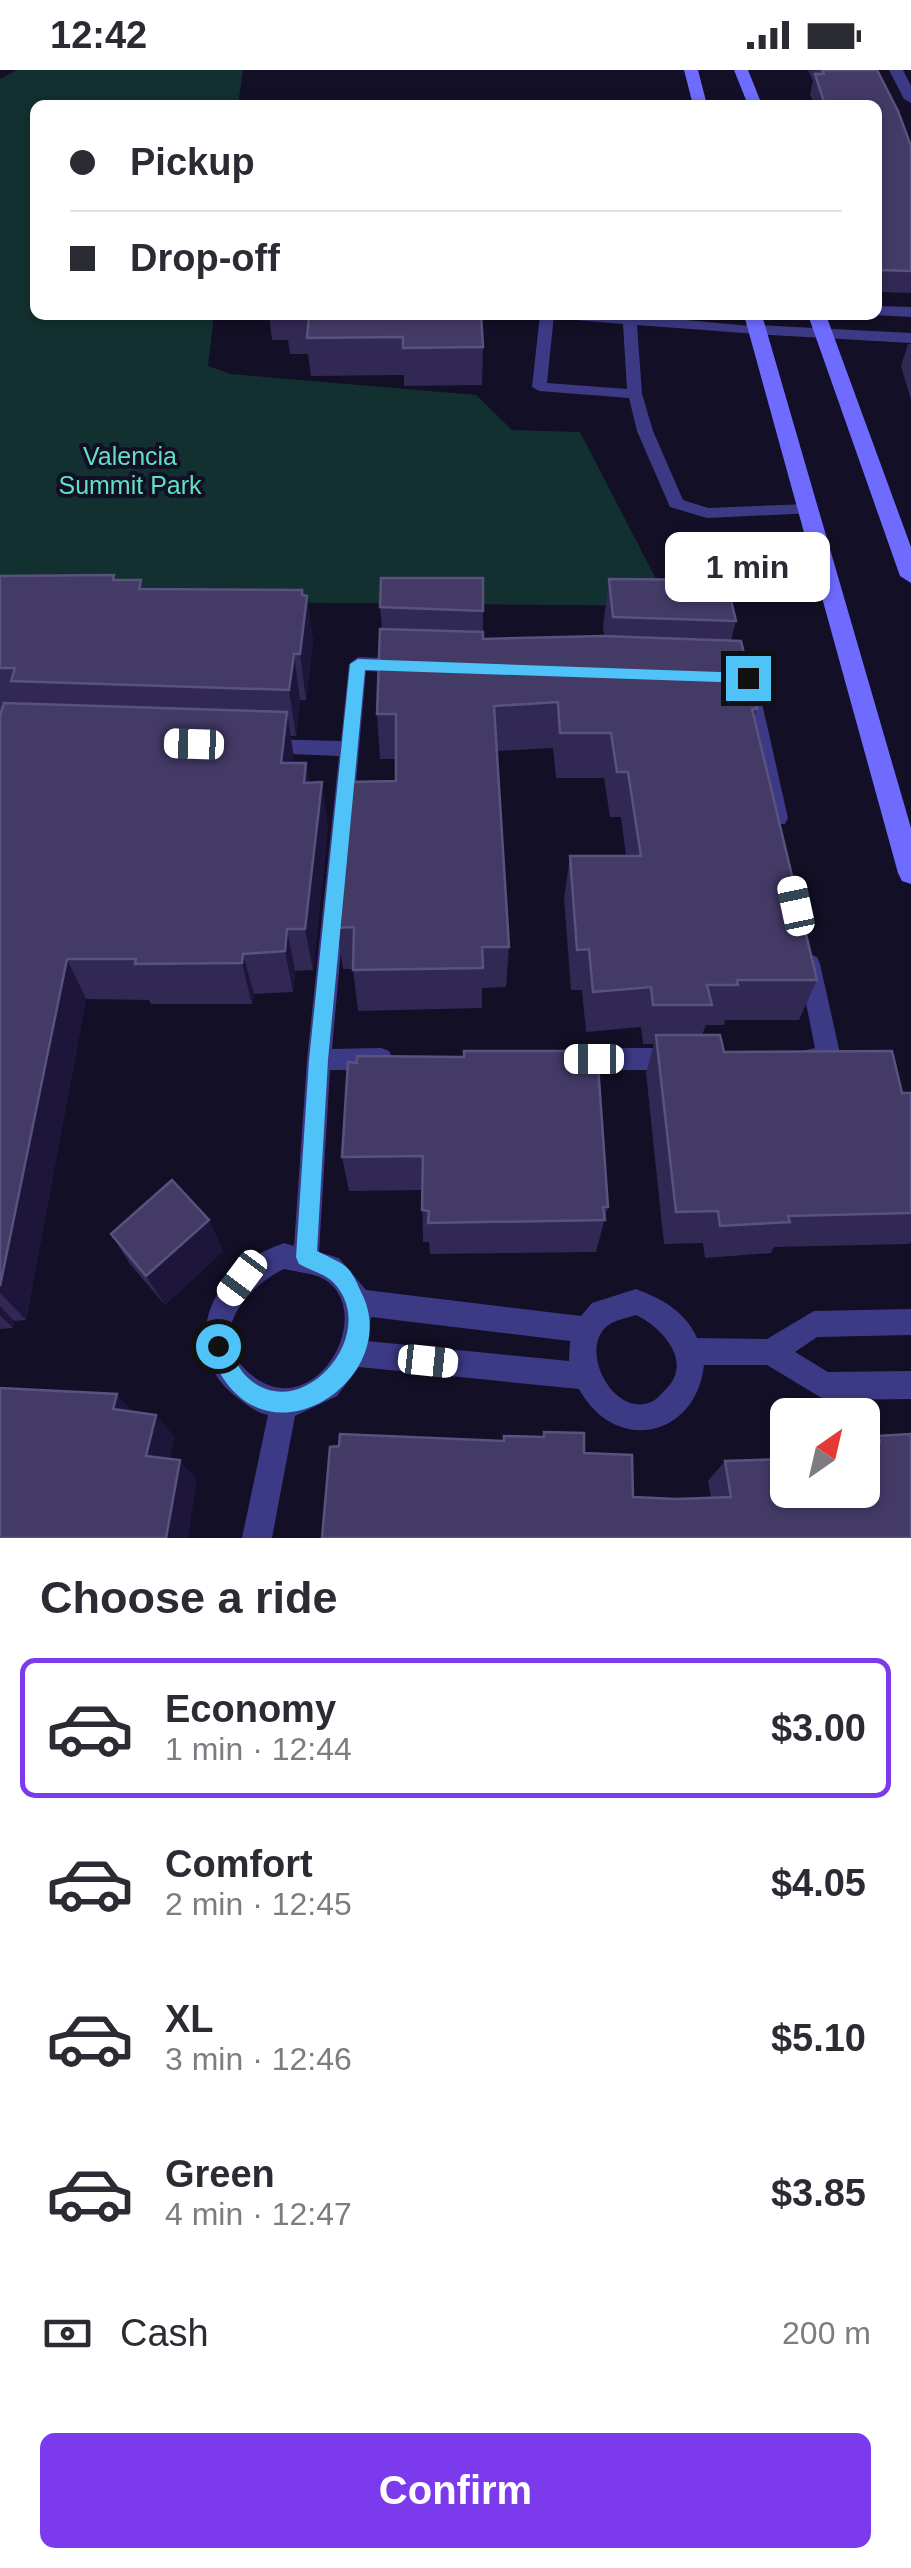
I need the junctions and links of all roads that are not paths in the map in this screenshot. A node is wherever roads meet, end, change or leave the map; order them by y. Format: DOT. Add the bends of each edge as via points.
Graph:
graph roads {
  1 [pos="690,70"];
  2 [pos="741,70"];
  3 [pos="896,70"];
  4 [pos="911,99"];
  5 [pos="699,100"];
  6 [pos="752,100"];
  7 [pos="882,311"];
  8 [pos="911,312"];
  9 [pos="546,320"];
  10 [pos="630,320"];
  11 [pos="755,322"];
  12 [pos="820,324"];
  13 [pos="911,338"];
  14 [pos="635,394"];
  15 [pos="807,509"];
  16 [pos="911,576"];
  17 [pos="436,667"];
  18 [pos="728,677"];
  19 [pos="252,746"];
  20 [pos="349,749"];
  21 [pos="784,849"];
  22 [pos="911,873"];
  23 [pos="805,944"];
  24 [pos="790,1058"];
  25 [pos="397,1059"];
  26 [pos="554,1059"];
  27 [pos="692,1059"];
  28 [pos="319,1060"];
  29 [pos="306,1257"];
  30 [pos="356,1302"];
  31 [pos="911,1322"];
  32 [pos="587,1330"];
  33 [pos="689,1351"];
  34 [pos="770,1352"];
  35 [pos="354,1353"];
  36 [pos="584,1376"];
  37 [pos="911,1385"];
  38 [pos="284,1403"];
  39 [pos="257,1538"];
  1 -- 5 [label="main road"];
  2 -- 6 [label="main road"];
  3 -- 4 [label="street"];
  7 -- 8 [label="street"];
  9 -- 14 [label="lane" via="539,387"];
  10 -- 11 [label="lane"];
  10 -- 14 [label="lane"];
  11 -- 12 [label="street"];
  11 -- 15 [label="main road"];
  12 -- 13 [label="street"];
  12 -- 16 [label="main road"];
  14 -- 15 [label="lane" via="676,503 707,513"];
  15 -- 22 [label="main road"];
  17 -- 20 [label="lane" via="358,664"];
  18 -- 21 [label="lane" via="748,678"];
  19 -- 20 [label="lane"];
  20 -- 28 [label="lane"];
  23 -- 24 [label="lane" via="829,1058"];
  25 -- 28 [label="lane"];
  26 -- 27 [label="lane"];
  28 -- 29 [label="lane"];
  29 -- 30 [label="lane" via="340,1274"];
  29 -- 38 [label="lane" via="261,1264 227,1298 219,1321 218,1346 234,1378 261,1399"];
  30 -- 32 [label="lane"];
  30 -- 35 [label="lane" via="360,1331"];
  31 -- 34 [label="lane" via="814,1324"];
  32 -- 33 [label="lane" via="604,1310 636,1302 670,1318"];
  32 -- 36 [label="lane"];
  33 -- 34 [label="lane"];
  33 -- 36 [label="lane" via="686,1388 661,1414 625,1416 594,1394"];
  34 -- 37 [label="lane" via="826,1386"];
  35 -- 36 [label="lane"];
  35 -- 38 [label="lane" via="327,1389"];
  38 -- 39 [label="lane"];
}
